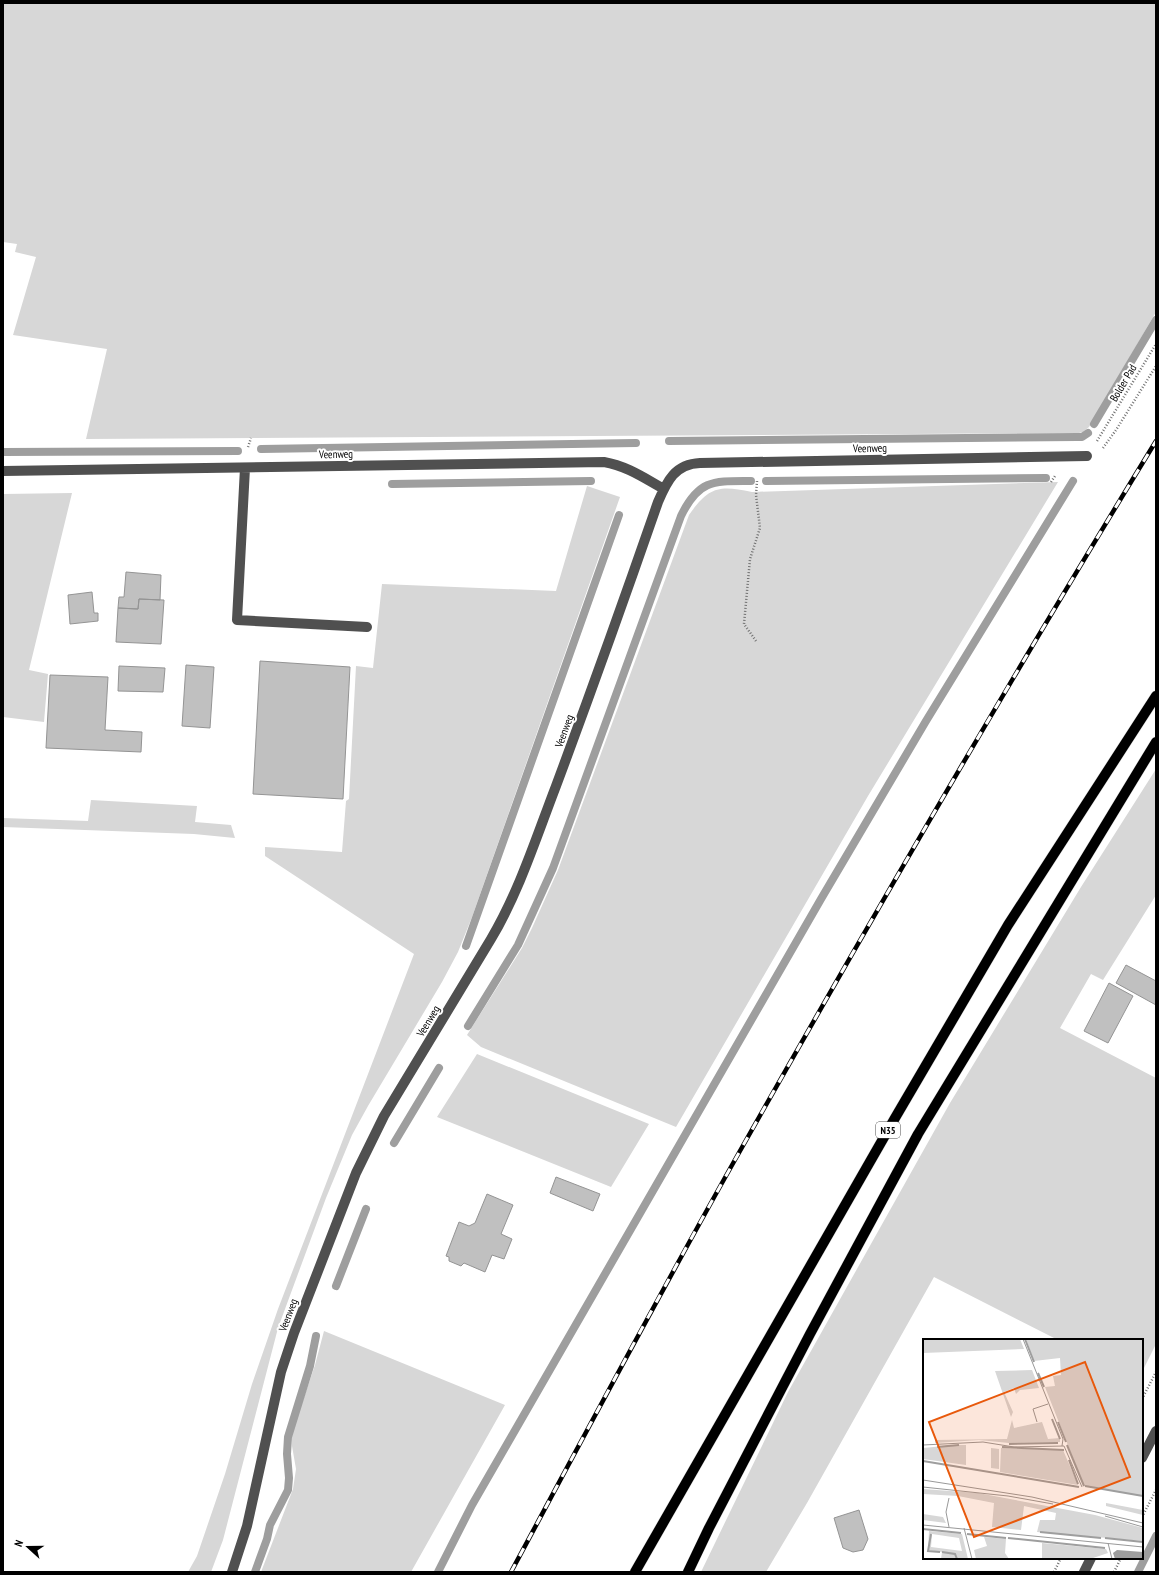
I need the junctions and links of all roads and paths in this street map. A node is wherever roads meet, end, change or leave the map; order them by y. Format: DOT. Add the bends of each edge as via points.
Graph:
graph roads {
  1 [pos="1156,344"];
  2 [pos="1156,366"];
  3 [pos="1104,430"];
  4 [pos="1116,430"];
  5 [pos="1087,456"];
  6 [pos="760,462"];
  7 [pos="245,468"];
  8 [pos="3,471"];
  9 [pos="664,489"];
  10 [pos="367,626"];
  11 [pos="756,641"];
  12 [pos="1156,696"];
  13 [pos="1156,742"];
  14 [pos="1156,1372"];
  15 [pos="1143,1397"];
  16 [pos="1156,1431"];
  17 [pos="1143,1456"];
  18 [pos="1156,1490"];
  19 [pos="1143,1515"];
  20 [pos="1060,1559"];
  21 [pos="1090,1559"];
  22 [pos="1120,1559"];
  23 [pos="232,1572"];
  24 [pos="635,1572"];
  25 [pos="688,1572"];
  26 [pos="1054,1572"];
  27 [pos="1084,1572"];
  28 [pos="1114,1572"];
  1 -- 3 [label="path, Bolder Pad"];
  2 -- 4 [label="path, Bolder Pad"];
  5 -- 6 [label="street, Veenweg"];
  6 -- 9 [label="street, Veenweg" via="686,465 670,478"];
  6 -- 11 [label="path" via="756,495 760,528 750,559 744,624"];
  7 -- 8 [label="street, Veenweg"];
  7 -- 9 [label="street, Veenweg" via="604,462 630,469"];
  7 -- 10 [label="street" via="237,620"];
  9 -- 23 [label="street, Veenweg" via="580,724 513,897 491,940 384,1116 356,1173 281,1372 247,1526"];
  12 -- 24 [label="main road, N35" via="1008,925"];
  13 -- 25 [label="main road, N35" via="918,1134 806,1340"];
  14 -- 15 [label="path"];
  16 -- 17 [label="street"];
  18 -- 19 [label="path"];
  20 -- 26 [label="path"];
  21 -- 27 [label="street"];
  22 -- 28 [label="path"];
}
